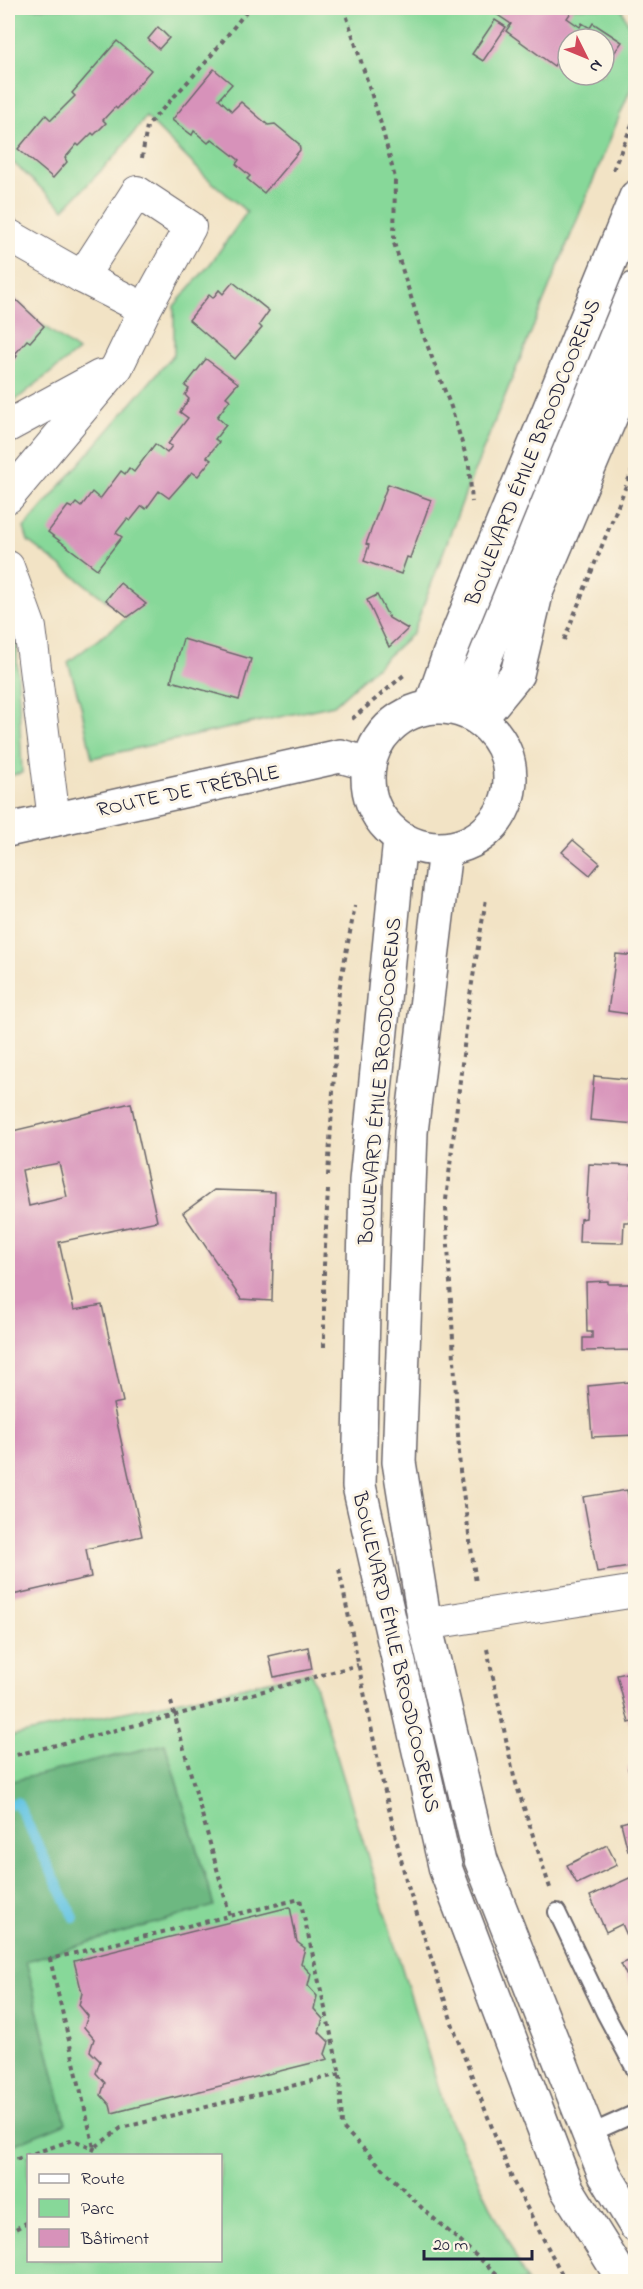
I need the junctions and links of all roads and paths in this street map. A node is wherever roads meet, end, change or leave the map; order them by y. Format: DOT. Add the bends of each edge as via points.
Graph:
graph roads {
  1 [pos="249,8"];
  2 [pos="344,8"];
  3 [pos="137,192"];
  4 [pos="636,197"];
  5 [pos="8,235"];
  6 [pos="82,277"];
  7 [pos="636,288"];
  8 [pos="145,309"];
  9 [pos="636,357"];
  10 [pos="117,367"];
  11 [pos="8,426"];
  12 [pos="636,461"];
  13 [pos="8,497"];
  14 [pos="472,506"];
  15 [pos="8,567"];
  16 [pos="563,643"];
  17 [pos="456,711"];
  18 [pos="369,764"];
  19 [pos="54,820"];
  20 [pos="8,830"];
  21 [pos="400,839"];
  22 [pos="445,850"];
  23 [pos="486,899"];
  24 [pos="636,1590"];
  25 [pos="479,1614"];
  26 [pos="425,1624"];
  27 [pos="358,1665"];
  28 [pos="171,1702"];
  29 [pos="176,1715"];
  30 [pos="8,1757"];
  31 [pos="557,1912"];
  32 [pos="230,1916"];
  33 [pos="636,2071"];
  34 [pos="340,2074"];
  35 [pos="636,2114"];
  36 [pos="589,2134"];
  37 [pos="94,2148"];
  38 [pos="32,2154"];
  39 [pos="91,2154"];
  40 [pos="27,2156"];
  41 [pos="8,2162"];
  42 [pos="27,2223"];
  43 [pos="636,2226"];
  44 [pos="8,2233"];
  45 [pos="506,2282"];
  46 [pos="625,2282"];
  1 -- 3 [label="path" via="147,126"];
  2 -- 14 [label="path" via="394,178 394,243 469,466"];
  3 -- 6 [label="street"];
  3 -- 8 [label="street" via="190,227"];
  4 -- 17 [label="street, BOULEVARD ÉMILE BROODCOORENS" via="449,655"];
  5 -- 6 [label="street"];
  6 -- 8 [label="street"];
  7 -- 17 [label="street" via="482,665"];
  8 -- 10 [label="street"];
  9 -- 17 [label="street" via="537,590 517,674"];
  10 -- 11 [label="street"];
  10 -- 13 [label="street"];
  12 -- 16 [label="path"];
  15 -- 19 [label="street" via="30,628"];
  17 -- 18 [label="street" via="409,713 386,730 372,751"];
  17 -- 22 [label="street" via="501,740 510,763 510,794 498,820 472,843"];
  18 -- 19 [label="street, ROUTE DE TRÉBALE" via="340,756"];
  18 -- 21 [label="street" via="367,779 372,803 384,826"];
  19 -- 20 [label="street, ROUTE DE TRÉBALE"];
  21 -- 22 [label="street" via="427,849"];
  21 -- 46 [label="street, BOULEVARD ÉMILE BROODCOORENS" via="366,1181 359,1486 446,1870 567,2189"];
  22 -- 26 [label="street, BOULEVARD ÉMILE BROODCOORENS" via="411,1132 399,1462"];
  23 -- 25 [label="path" via="470,996 446,1205 460,1471"];
  24 -- 25 [label="street"];
  25 -- 26 [label="street"];
  25 -- 31 [label="path" via="514,1776"];
  26 -- 36 [label="street, BOULEVARD ÉMILE BROODCOORENS" via="481,1860"];
  27 -- 29 [label="path"];
  28 -- 29 [label="path"];
  29 -- 30 [label="path"];
  29 -- 32 [label="path"];
  31 -- 33 [label="lane"];
  32 -- 34 [label="path" via="300,1899"];
  32 -- 37 [label="path" via="50,1959"];
  34 -- 37 [label="path" via="121,2128"];
  34 -- 45 [label="path" via="342,2127 422,2208"];
  35 -- 36 [label="lane"];
  36 -- 43 [label="street, BOULEVARD ÉMILE BROODCOORENS" via="605,2175"];
  37 -- 38 [label="path" via="73,2140"];
  37 -- 39 [label="path"];
  40 -- 41 [label="path"];
  42 -- 44 [label="path"];
}
